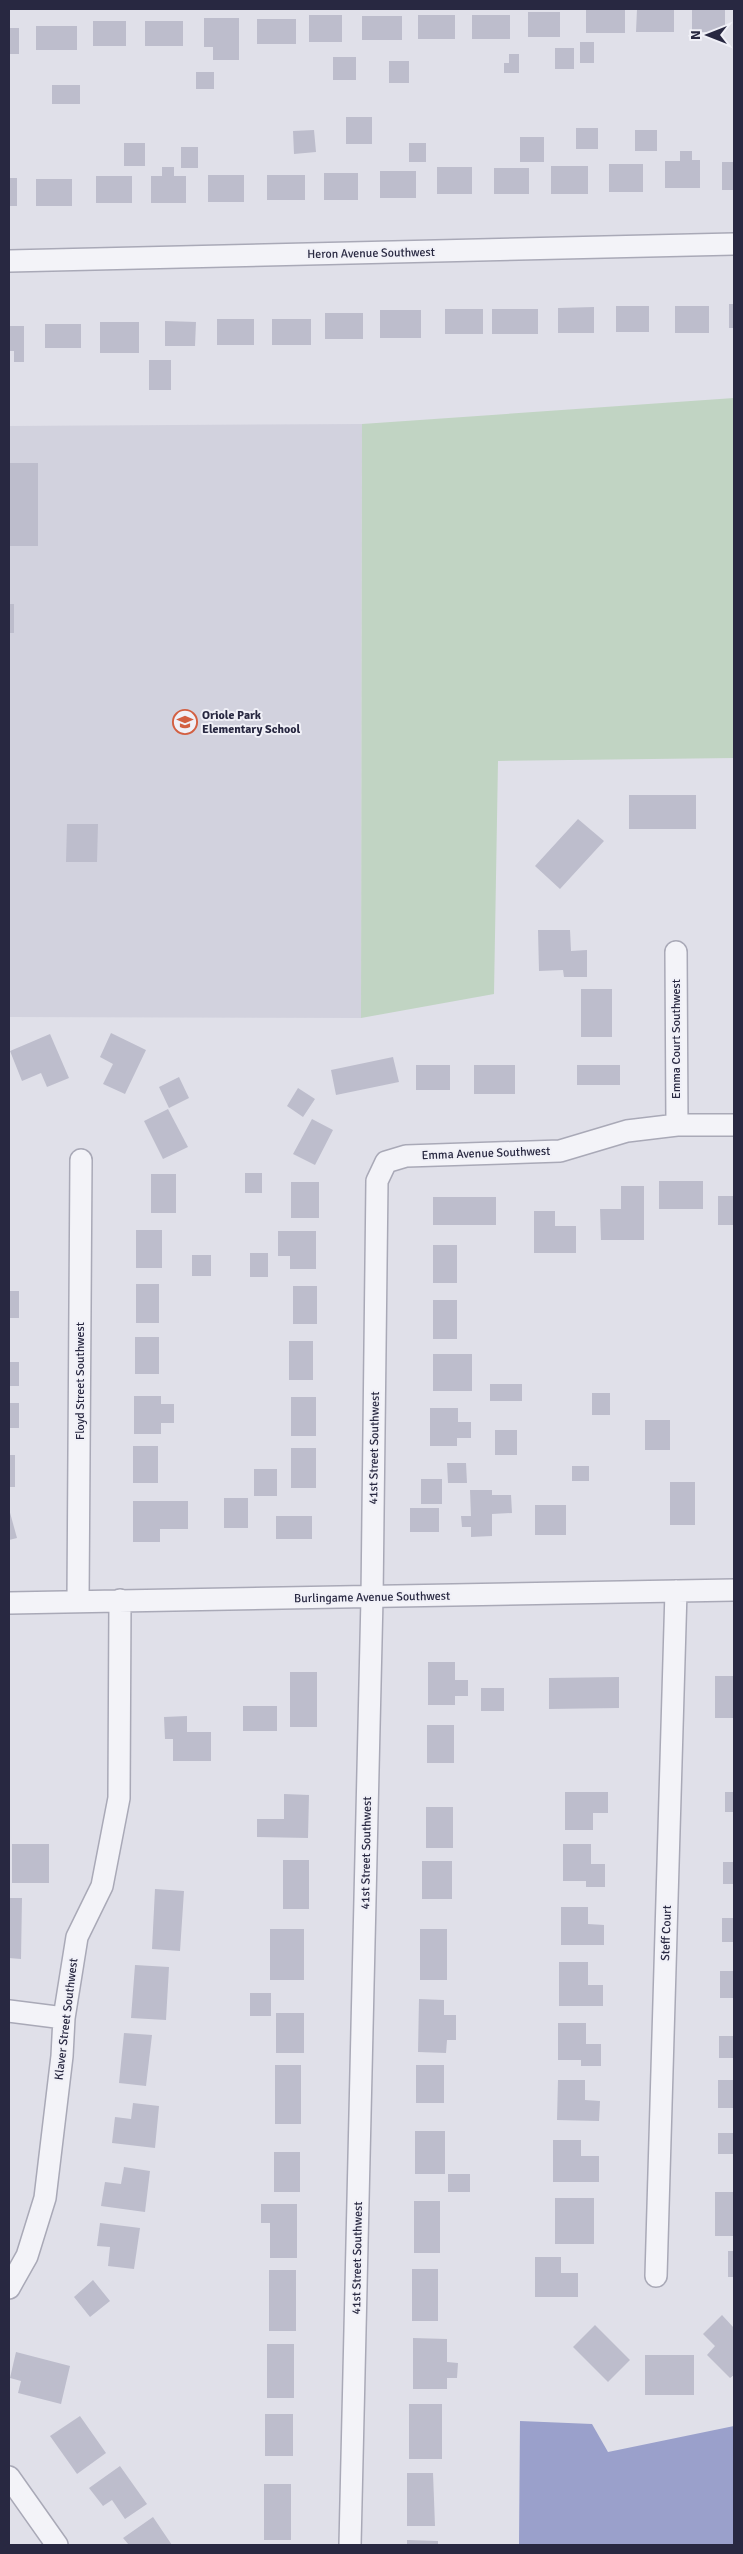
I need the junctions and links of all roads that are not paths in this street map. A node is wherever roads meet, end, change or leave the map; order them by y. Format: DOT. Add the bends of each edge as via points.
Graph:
graph roads {
  1 [pos="734,244"];
  2 [pos="9,261"];
  3 [pos="676,952"];
  4 [pos="677,1125"];
  5 [pos="734,1125"];
  6 [pos="81,1160"];
  7 [pos="386,1162"];
  8 [pos="734,1590"];
  9 [pos="676,1591"];
  10 [pos="372,1598"];
  11 [pos="120,1600"];
  12 [pos="78,1601"];
  13 [pos="9,1603"];
  14 [pos="9,2011"];
  15 [pos="64,2018"];
  16 [pos="656,2276"];
  17 [pos="9,2288"];
  18 [pos="9,2477"];
  19 [pos="56,2545"];
  20 [pos="350,2545"];
  1 -- 2 [label="street, Heron Avenue Southwest"];
  3 -- 4 [label="street, Emma Court Southwest"];
  4 -- 5 [label="street, Emma Avenue Southwest"];
  4 -- 7 [label="street, Emma Avenue Southwest" via="627,1131 560,1151 406,1156"];
  6 -- 12 [label="street, Floyd Street Southwest"];
  7 -- 10 [label="street, 41st Street Southwest" via="377,1181"];
  8 -- 9 [label="street, Burlingame Avenue Southwest"];
  9 -- 10 [label="street, Burlingame Avenue Southwest"];
  9 -- 16 [label="street, Steff Court"];
  10 -- 11 [label="street, Burlingame Avenue Southwest"];
  10 -- 20 [label="street, 41st Street Southwest"];
  11 -- 12 [label="street, Burlingame Avenue Southwest"];
  11 -- 15 [label="street, Klaver Street Southwest" via="119,1798 102,1886 77,1936"];
  12 -- 13 [label="street, Burlingame Avenue Southwest"];
  14 -- 15 [label="street"];
  15 -- 17 [label="street, Klaver Street Southwest" via="44,2198 27,2256"];
  18 -- 19 [label="street"];
}
